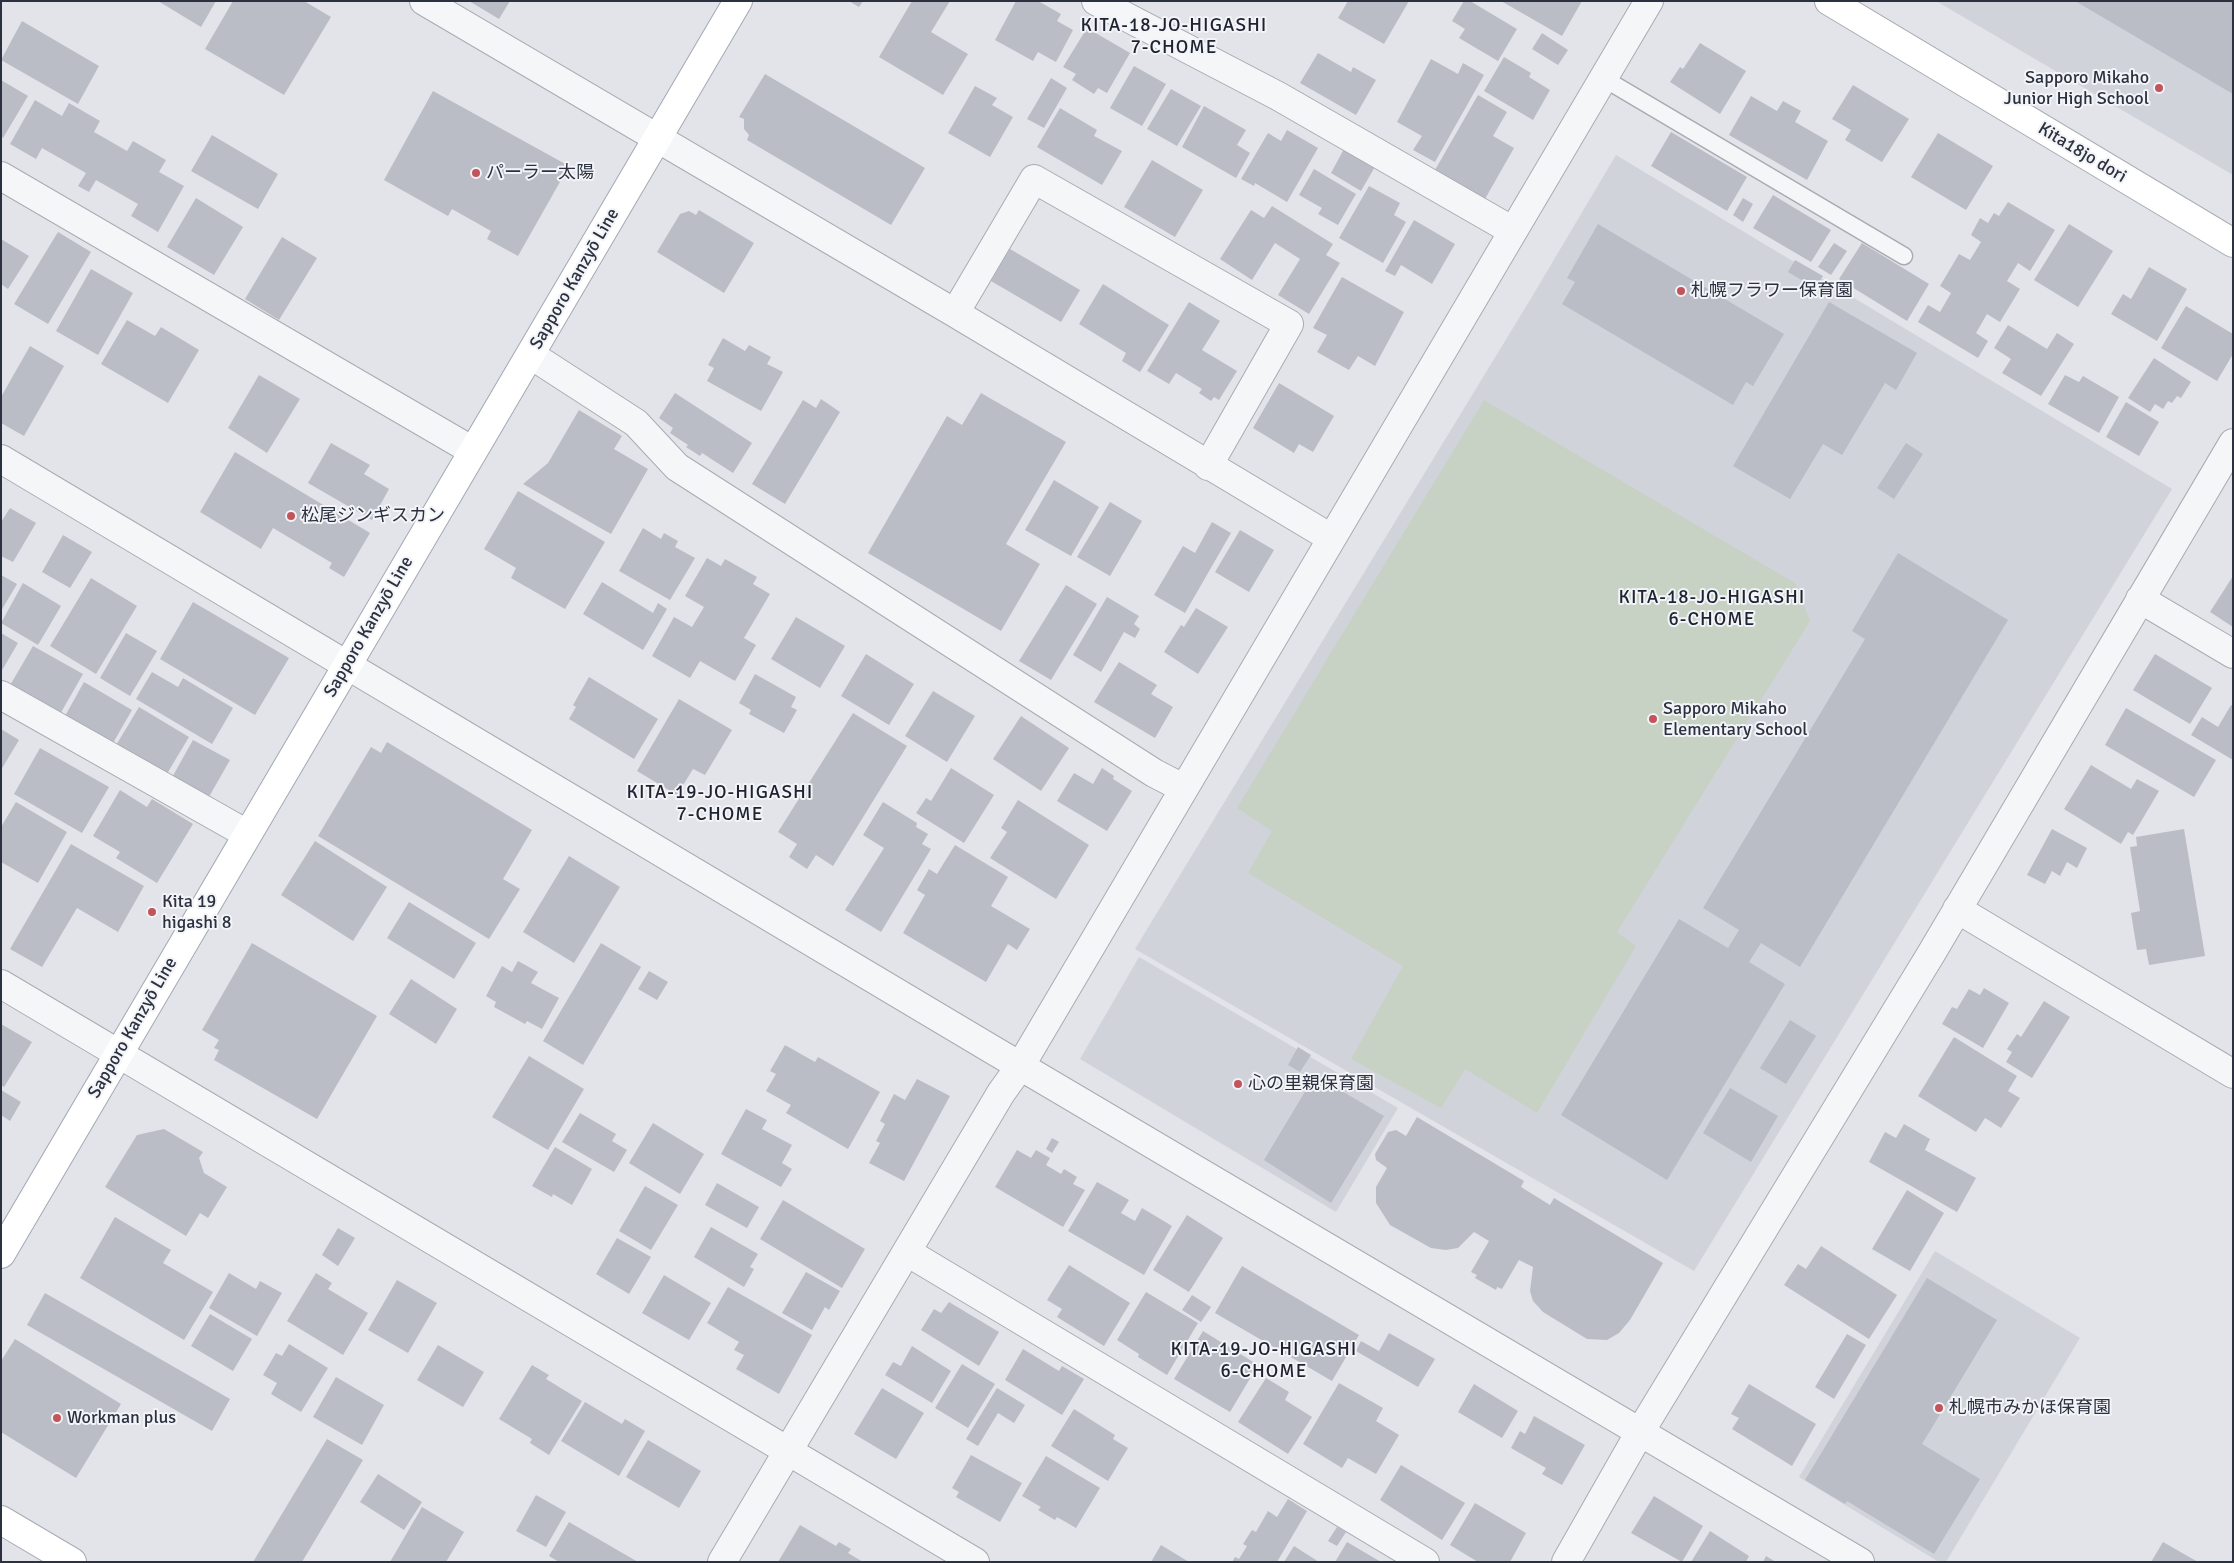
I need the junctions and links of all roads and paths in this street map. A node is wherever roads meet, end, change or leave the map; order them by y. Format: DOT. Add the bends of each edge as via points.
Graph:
graph roads {
  1 [pos="424,1"];
  2 [pos="738,1"];
  3 [pos="1096,1"];
  4 [pos="1649,1"];
  5 [pos="1829,1"];
  6 [pos="1603,78"];
  7 [pos="656,139"];
  8 [pos="1,176"];
  9 [pos="1513,232"];
  10 [pos="2233,243"];
  11 [pos="1904,256"];
  12 [pos="955,313"];
  13 [pos="531,355"];
  14 [pos="473,451"];
  15 [pos="2231,451"];
  16 [pos="1,459"];
  17 [pos="1208,466"];
  18 [pos="1331,538"];
  19 [pos="2140,599"];
  20 [pos="2233,654"];
  21 [pos="347,665"];
  22 [pos="1,695"];
  23 [pos="1183,788"];
  24 [pos="247,834"];
  25 [pos="1957,909"];
  26 [pos="1,984"];
  27 [pos="118,1053"];
  28 [pos="1021,1065"];
  29 [pos="2233,1074"];
  30 [pos="907,1252"];
  31 [pos="1,1254"];
  32 [pos="1640,1432"];
  33 [pos="788,1451"];
  34 [pos="1,1520"];
  35 [pos="72,1562"];
  36 [pos="722,1562"];
  37 [pos="974,1562"];
  38 [pos="1425,1562"];
  39 [pos="1566,1562"];
  40 [pos="1860,1562"];
  1 -- 7 [label="street"];
  2 -- 7 [label="main road, Sapporo Kanzyō Line"];
  3 -- 9 [label="street" via="1278,96"];
  4 -- 6 [label="street"];
  5 -- 10 [label="main road, Kita18jo dori"];
  6 -- 9 [label="street"];
  6 -- 11 [label="lane"];
  7 -- 12 [label="street"];
  7 -- 13 [label="main road, Sapporo Kanzyō Line"];
  8 -- 14 [label="street"];
  9 -- 18 [label="street"];
  12 -- 17 [label="street"];
  12 -- 17 [label="street" via="1034,179 1289,324"];
  13 -- 14 [label="main road, Sapporo Kanzyō Line"];
  13 -- 23 [label="street" via="636,423 677,467 1154,773"];
  14 -- 21 [label="main road, Sapporo Kanzyō Line"];
  15 -- 19 [label="street"];
  16 -- 21 [label="street"];
  17 -- 18 [label="street"];
  18 -- 23 [label="street"];
  19 -- 20 [label="street"];
  19 -- 25 [label="street"];
  21 -- 24 [label="main road, Sapporo Kanzyō Line"];
  21 -- 28 [label="street"];
  22 -- 24 [label="street"];
  23 -- 28 [label="street"];
  24 -- 27 [label="main road, Sapporo Kanzyō Line"];
  25 -- 29 [label="street"];
  25 -- 32 [label="street"];
  26 -- 27 [label="street"];
  27 -- 31 [label="main road, Sapporo Kanzyō Line"];
  27 -- 33 [label="street"];
  28 -- 30 [label="street"];
  28 -- 32 [label="street"];
  30 -- 33 [label="street"];
  30 -- 38 [label="street"];
  32 -- 39 [label="street"];
  32 -- 40 [label="street"];
  33 -- 36 [label="street"];
  33 -- 37 [label="street"];
  34 -- 35 [label="main road"];
}
